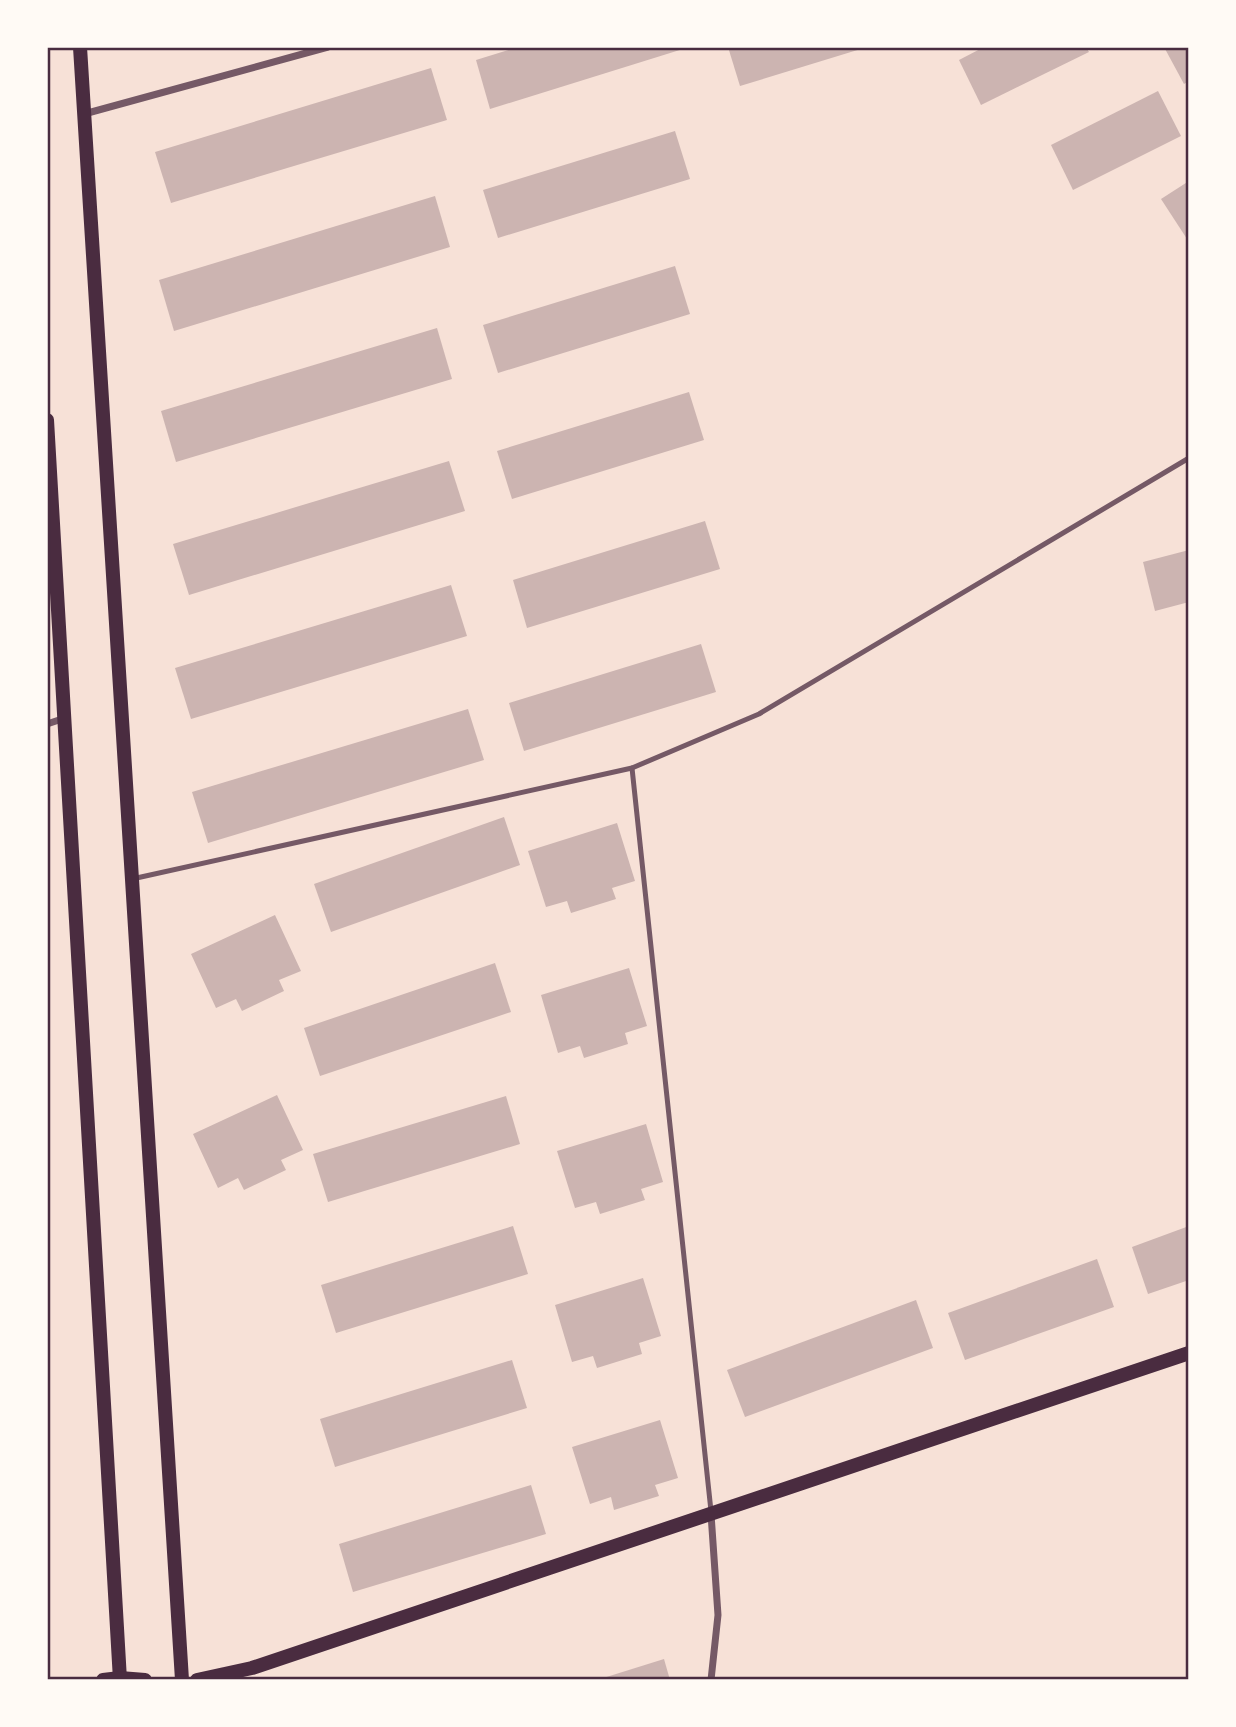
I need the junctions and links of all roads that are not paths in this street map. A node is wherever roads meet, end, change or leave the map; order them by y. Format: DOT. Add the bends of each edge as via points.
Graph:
graph roads {
  1 [pos="80,47"];
  2 [pos="328,47"];
  3 [pos="84,114"];
  4 [pos="47,420"];
  5 [pos="1189,458"];
  6 [pos="65,718"];
  7 [pos="47,724"];
  8 [pos="632,768"];
  9 [pos="132,879"];
  10 [pos="1189,1353"];
  11 [pos="711,1514"];
  12 [pos="120,1679"];
  13 [pos="103,1680"];
  14 [pos="145,1680"];
  15 [pos="182,1680"];
  16 [pos="197,1680"];
  17 [pos="710,1680"];
  1 -- 3 [label="main road"];
  2 -- 3 [label="street"];
  3 -- 9 [label="main road"];
  4 -- 6 [label="main road"];
  5 -- 8 [label="lane" via="759,714"];
  6 -- 7 [label="street"];
  6 -- 12 [label="main road"];
  8 -- 9 [label="lane"];
  8 -- 11 [label="lane"];
  9 -- 15 [label="main road"];
  10 -- 11 [label="main road"];
  11 -- 16 [label="main road" via="252,1668"];
  11 -- 17 [label="street" via="718,1615"];
  12 -- 13 [label="main road"];
  12 -- 14 [label="main road"];
}
